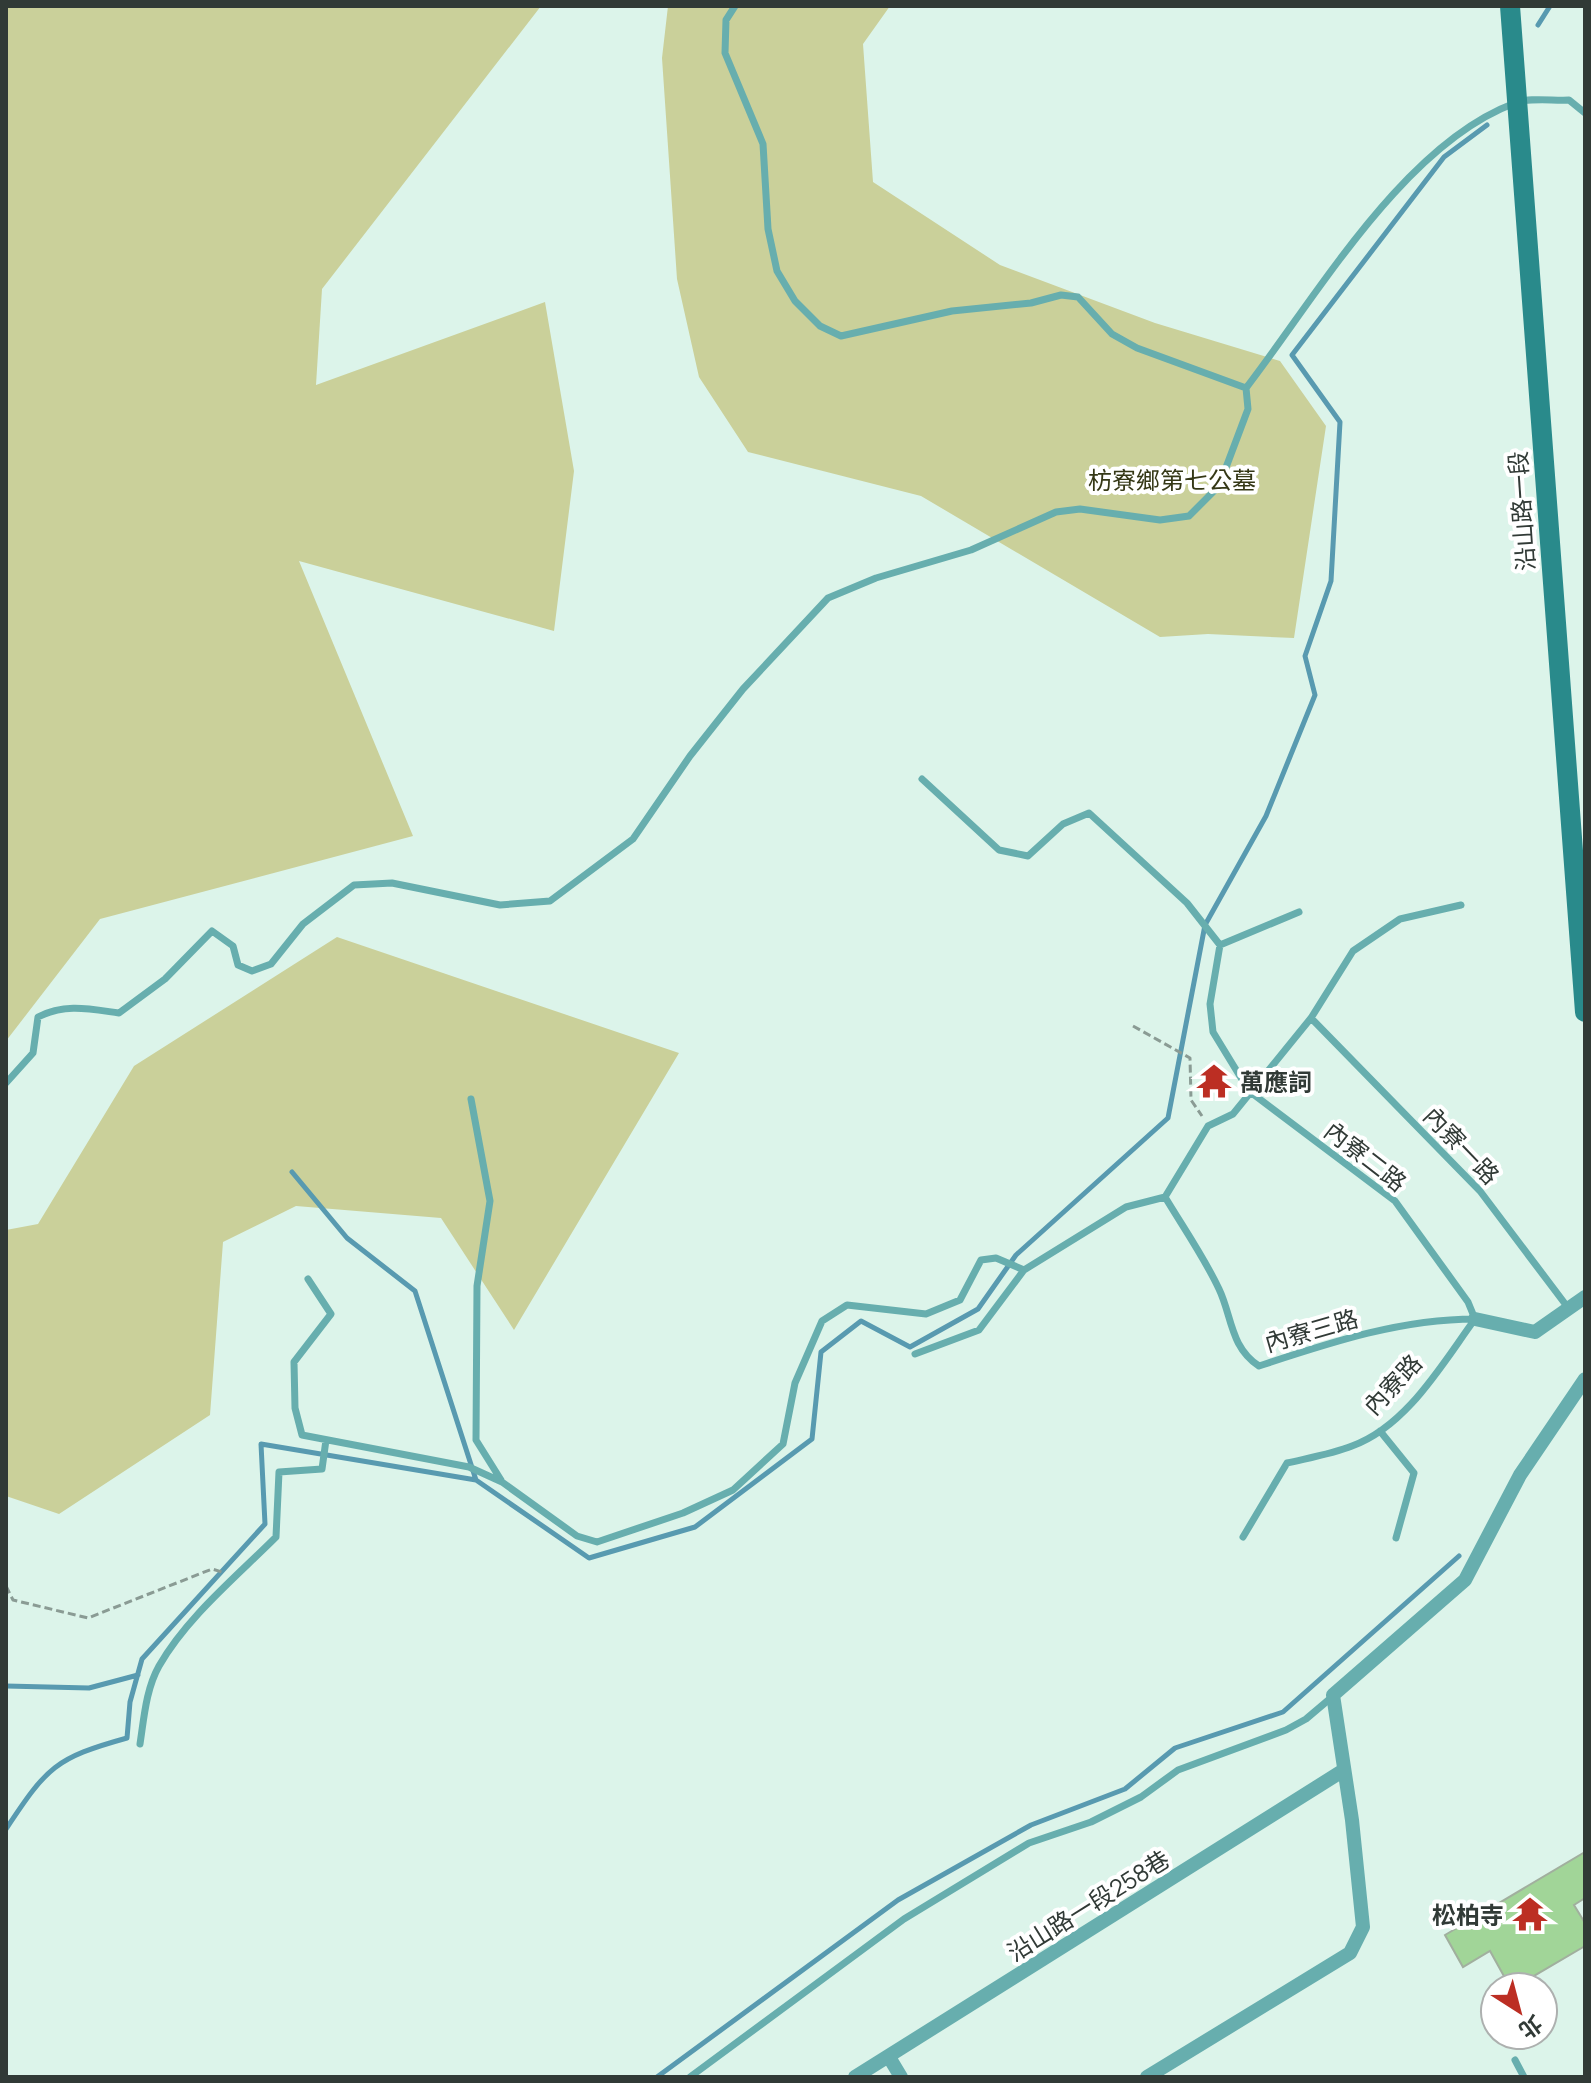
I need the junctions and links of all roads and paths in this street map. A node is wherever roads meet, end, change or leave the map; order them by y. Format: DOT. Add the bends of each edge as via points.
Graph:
graph roads {
  1 [pos="735,6"];
  2 [pos="1510,6"];
  3 [pos="1517,102"];
  4 [pos="1585,113"];
  5 [pos="1246,388"];
  6 [pos="922,779"];
  7 [pos="1461,905"];
  8 [pos="1299,912"];
  9 [pos="1218,942"];
  10 [pos="1585,1008"];
  11 [pos="1311,1018"];
  12 [pos="1133,1026"];
  13 [pos="6,1083"];
  14 [pos="1249,1091"];
  15 [pos="471,1099"];
  16 [pos="1208,1126"];
  17 [pos="1165,1197"];
  18 [pos="1023,1269"];
  19 [pos="308,1279"];
  20 [pos="1585,1297"];
  21 [pos="1570,1311"];
  22 [pos="1475,1319"];
  23 [pos="915,1354"];
  24 [pos="1585,1379"];
  25 [pos="1380,1431"];
  26 [pos="325,1445"];
  27 [pos="502,1482"];
  28 [pos="1243,1537"];
  29 [pos="1396,1538"];
  30 [pos="212,1569"];
  31 [pos="6,1586"];
  32 [pos="1333,1695"];
  33 [pos="140,1744"];
  34 [pos="1344,1770"];
  35 [pos="889,2057"];
  36 [pos="1515,2060"];
  37 [pos="690,2077"];
  38 [pos="855,2077"];
  39 [pos="901,2077"];
  40 [pos="1147,2077"];
  41 [pos="1524,2077"];
  1 -- 5 [label="lane" via="726,20 725,53 763,144 768,229 777,271 795,301 820,326 841,336 952,311 1078,297 1112,334 1137,348"];
  2 -- 3 [label="main road, 沿山路一段"];
  3 -- 4 [label="lane" via="1569,100"];
  3 -- 5 [label="lane" via="1448,139 1385,201"];
  3 -- 10 [label="main road, 沿山路一段"];
  5 -- 13 [label="lane" via="1248,409 1219,486 1189,516 1160,520 1080,509 1056,512 971,550 828,598 743,689 633,839 550,901 500,905 392,883 354,885 303,924 271,964 252,971 238,965 233,946 212,931 165,979 119,1013 78,1007 38,1017 33,1053"];
  6 -- 9 [label="lane" via="999,850 1028,856 1063,824 1089,813"];
  7 -- 11 [label="lane" via="1400,919 1353,951"];
  8 -- 9 [label="lane"];
  9 -- 14 [label="lane, 內寮二路" via="1210,1004 1213,1032"];
  11 -- 14 [label="lane"];
  11 -- 21 [label="lane, 內寮一路" via="1480,1191"];
  12 -- 16 [label="path" via="1190,1058 1191,1100"];
  14 -- 16 [label="lane" via="1233,1114"];
  14 -- 22 [label="lane, 內寮二路" via="1395,1201"];
  15 -- 27 [label="lane" via="490,1201 477,1286 476,1440"];
  16 -- 17 [label="lane"];
  17 -- 18 [label="lane" via="1126,1207"];
  17 -- 22 [label="lane, 內寮三路" via="1221,1292 1227,1320 1248,1359 1259,1366 1392,1328"];
  18 -- 23 [label="lane" via="979,1330"];
  18 -- 27 [label="lane" via="981,1260 960,1300 926,1314 847,1305 822,1321 795,1383 783,1444 733,1490 683,1513 597,1542 577,1536"];
  19 -- 26 [label="lane" via="331,1314 294,1362 295,1408 302,1435"];
  20 -- 21 [label="street"];
  21 -- 22 [label="street" via="1535,1332"];
  22 -- 25 [label="lane, 內寮路" via="1421,1391"];
  24 -- 32 [label="street" via="1520,1475 1465,1580"];
  25 -- 28 [label="lane, 內寮路" via="1353,1446 1287,1463"];
  25 -- 29 [label="lane" via="1414,1473"];
  26 -- 27 [label="lane" via="469,1467"];
  26 -- 33 [label="lane" via="322,1469 279,1472 276,1537 200,1614 159,1666"];
  30 -- 31 [label="path" via="88,1618 13,1600"];
  32 -- 34 [label="street"];
  32 -- 37 [label="lane" via="1286,1730 1178,1770 1141,1797 1091,1822 1029,1843 904,1919"];
  34 -- 35 [label="street, 沿山路一段258巷"];
  34 -- 40 [label="street" via="1363,1927 1350,1953"];
  35 -- 38 [label="street, 沿山路一段258巷"];
  35 -- 39 [label="street"];
  36 -- 41 [label="lane"];
}
